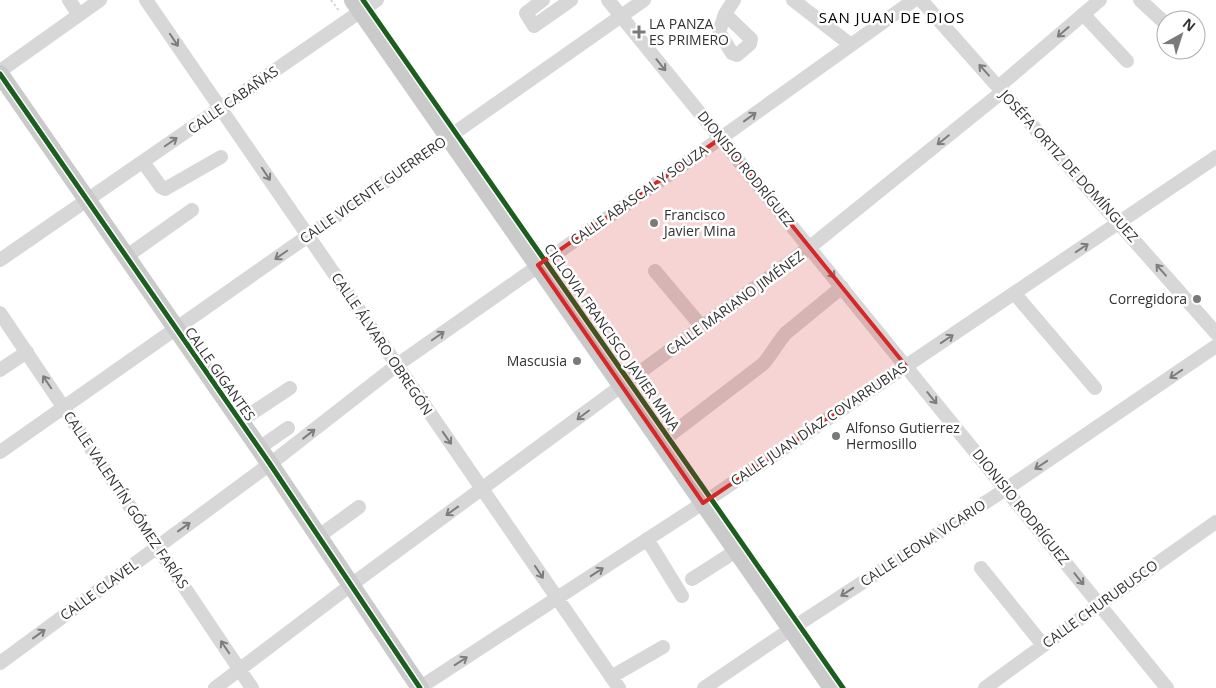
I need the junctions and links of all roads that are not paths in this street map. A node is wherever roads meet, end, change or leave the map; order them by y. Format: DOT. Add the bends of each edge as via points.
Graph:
graph roads {
  1 [pos="69,0"];
  2 [pos="100,0"];
  3 [pos="146,0"];
  4 [pos="377,0"];
  5 [pos="543,0"];
  6 [pos="570,0"];
  7 [pos="608,0"];
  8 [pos="644,0"];
  9 [pos="734,0"];
  10 [pos="793,0"];
  11 [pos="914,0"];
  12 [pos="921,0"];
  13 [pos="1100,0"];
  14 [pos="1140,0"];
  15 [pos="357,6"];
  16 [pos="725,14"];
  17 [pos="1083,14"];
  18 [pos="79,15"];
  19 [pos="1156,15"];
  20 [pos="621,16"];
  21 [pos="851,45"];
  22 [pos="1128,61"];
  23 [pos="0,72"];
  24 [pos="1000,89"];
  25 [pos="221,108"];
  26 [pos="449,136"];
  27 [pos="721,138"];
  28 [pos="222,157"];
  29 [pos="1216,157"];
  30 [pos="143,162"];
  31 [pos="88,200"];
  32 [pos="192,210"];
  33 [pos="1119,222"];
  34 [pos="308,236"];
  35 [pos="810,248"];
  36 [pos="127,256"];
  37 [pos="0,260"];
  38 [pos="538,265"];
  39 [pos="655,271"];
  40 [pos="842,287"];
  41 [pos="1015,294"];
  42 [pos="0,313"];
  43 [pos="702,327"];
  44 [pos="176,329"];
  45 [pos="1215,332"];
  46 [pos="1216,346"];
  47 [pos="26,352"];
  48 [pos="397,365"];
  49 [pos="906,366"];
  50 [pos="0,370"];
  51 [pos="622,386"];
  52 [pos="290,388"];
  53 [pos="1095,388"];
  54 [pos="64,407"];
  55 [pos="240,421"];
  56 [pos="288,428"];
  57 [pos="661,442"];
  58 [pos="259,448"];
  59 [pos="0,452"];
  60 [pos="270,464"];
  61 [pos="482,489"];
  62 [pos="1006,489"];
  63 [pos="703,503"];
  64 [pos="359,507"];
  65 [pos="1216,522"];
  66 [pos="319,536"];
  67 [pos="647,539"];
  68 [pos="158,547"];
  69 [pos="736,551"];
  70 [pos="982,568"];
  71 [pos="692,579"];
  72 [pos="351,585"];
  73 [pos="682,596"];
  74 [pos="557,598"];
  75 [pos="1100,604"];
  76 [pos="791,629"];
  77 [pos="1043,645"];
  78 [pos="663,646"];
  79 [pos="0,662"];
  80 [pos="240,670"];
  81 [pos="615,683"];
  82 [pos="215,688"];
  83 [pos="252,688"];
  84 [pos="420,688"];
  85 [pos="704,688"];
  86 [pos="832,688"];
  87 [pos="985,688"];
  88 [pos="1168,688"];
  1 -- 18 [label="street"];
  2 -- 18 [label="street"];
  3 -- 25 [label="street, CALLE ÁLVARO OBREGÓN, one-way"];
  4 -- 15 [label="street, CALLE CABAÑAS"];
  5 -- 6 [label="street" via="526,13 534,26"];
  7 -- 20 [label="street, DIONISIO RODRÍGUEZ"];
  8 -- 20 [label="street, CALLE VICENTE GUERRERO"];
  9 -- 16 [label="street"];
  10 -- 21 [label="street"];
  11 -- 21 [label="street, CALLE ABASCAL Y SOUZA"];
  24 -- 12 [label="street, JOSÉFA ORTIZ DE DOMÍNGUEZ, one-way"];
  13 -- 17 [label="street, CALLE MARIANO JIMÉNEZ"];
  14 -- 19 [label="street"];
  15 -- 25 [label="street, CALLE CABAÑAS"];
  15 -- 26 [label="main road"];
  17 -- 22 [label="street"];
  17 -- 24 [label="street, CALLE MARIANO JIMÉNEZ, one-way" via="1005,81"];
  18 -- 23 [label="street"];
  20 -- 26 [label="street, CALLE VICENTE GUERRERO"];
  20 -- 27 [label="street, DIONISIO RODRÍGUEZ, one-way"];
  27 -- 21 [label="street, CALLE ABASCAL Y SOUZA, one-way"];
  23 -- 31 [label="main road, CALLE GIGANTES"];
  24 -- 33 [label="street, JOSÉFA ORTIZ DE DOMÍNGUEZ"];
  24 -- 35 [label="street, CALLE MARIANO JIMÉNEZ, one-way" via="997,96"];
  30 -- 25 [label="street, CALLE CABAÑAS, one-way"];
  25 -- 34 [label="street, CALLE ÁLVARO OBREGÓN, one-way"];
  26 -- 34 [label="street, CALLE VICENTE GUERRERO"];
  26 -- 38 [label="main road"];
  27 -- 35 [label="street, DIONISIO RODRÍGUEZ"];
  27 -- 38 [label="street, CALLE ABASCAL Y SOUZA"];
  28 -- 30 [label="street" via="165,189"];
  29 -- 33 [label="street, CALLE JUAN DÍAZ COVARRUBIAS"];
  30 -- 31 [label="street, CALLE CABAÑAS"];
  31 -- 36 [label="main road, CALLE GIGANTES"];
  31 -- 37 [label="street, CALLE CABAÑAS"];
  32 -- 36 [label="street"];
  41 -- 33 [label="street, CALLE JUAN DÍAZ COVARRUBIAS, one-way"];
  45 -- 33 [label="street, JOSÉFA ORTIZ DE DOMÍNGUEZ, one-way"];
  34 -- 44 [label="street, CALLE VICENTE GUERRERO, one-way"];
  34 -- 48 [label="street, CALLE ÁLVARO OBREGÓN"];
  35 -- 40 [label="street, DIONISIO RODRÍGUEZ, one-way"];
  35 -- 43 [label="street, CALLE MARIANO JIMÉNEZ"];
  36 -- 44 [label="main road, CALLE GIGANTES"];
  48 -- 38 [label="street, CALLE ABASCAL Y SOUZA, one-way"];
  38 -- 51 [label="main road"];
  39 -- 43 [label="street"];
  40 -- 49 [label="street, DIONISIO RODRÍGUEZ"];
  40 -- 57 [label="street" via="786,333 763,364"];
  49 -- 41 [label="street, CALLE JUAN DÍAZ COVARRUBIAS, one-way"];
  41 -- 53 [label="street"];
  42 -- 47 [label="street, CALLE VALENTÍN GÓMEZ FARÍAS"];
  43 -- 51 [label="street, CALLE MARIANO JIMÉNEZ"];
  44 -- 54 [label="street, CALLE VICENTE GUERRERO"];
  44 -- 55 [label="main road, CALLE GIGANTES"];
  46 -- 62 [label="street, CALLE LEONA VICARIO, one-way"];
  47 -- 50 [label="street"];
  54 -- 47 [label="street, CALLE VALENTÍN GÓMEZ FARÍAS, one-way"];
  60 -- 48 [label="street, CALLE ABASCAL Y SOUZA, one-way"];
  48 -- 61 [label="street, CALLE ÁLVARO OBREGÓN, one-way"];
  49 -- 62 [label="street, DIONISIO RODRÍGUEZ, one-way"];
  49 -- 63 [label="street, CALLE JUAN DÍAZ COVARRUBIAS"];
  51 -- 57 [label="main road"];
  51 -- 61 [label="street, CALLE MARIANO JIMÉNEZ, one-way"];
  52 -- 55 [label="street"];
  54 -- 59 [label="street, CALLE VICENTE GUERRERO"];
  54 -- 68 [label="street, CALLE VALENTÍN GÓMEZ FARÍAS"];
  55 -- 58 [label="main road, CALLE GIGANTES"];
  56 -- 58 [label="street"];
  57 -- 63 [label="main road"];
  58 -- 60 [label="main road, CALLE GIGANTES"];
  60 -- 66 [label="main road, CALLE GIGANTES"];
  68 -- 60 [label="street, CALLE CLAVEL, one-way"];
  61 -- 72 [label="street, CALLE MARIANO JIMÉNEZ, one-way"];
  61 -- 74 [label="street, CALLE ÁLVARO OBREGÓN, one-way"];
  62 -- 75 [label="street, DIONISIO RODRÍGUEZ, one-way"];
  62 -- 76 [label="street, CALLE LEONA VICARIO, one-way"];
  63 -- 67 [label="street, CALLE JUAN DÍAZ COVARRUBIAS"];
  63 -- 69 [label="main road"];
  64 -- 66 [label="street"];
  65 -- 75 [label="street, CALLE CHURUBUSCO"];
  66 -- 72 [label="main road, CALLE GIGANTES"];
  67 -- 73 [label="street"];
  74 -- 67 [label="street, CALLE JUAN DÍAZ COVARRUBIAS, one-way"];
  79 -- 68 [label="street, CALLE CLAVEL, one-way"];
  80 -- 68 [label="street, CALLE VALENTÍN GÓMEZ FARÍAS, one-way"];
  69 -- 71 [label="street"];
  69 -- 76 [label="main road"];
  70 -- 77 [label="street"];
  72 -- 80 [label="street, CALLE MARIANO JIMÉNEZ"];
  72 -- 84 [label="main road, CALLE GIGANTES"];
  74 -- 81 [label="street, CALLE ÁLVARO OBREGÓN"];
  84 -- 74 [label="street, CALLE JUAN DÍAZ COVARRUBIAS, one-way"];
  75 -- 77 [label="street, CALLE CHURUBUSCO"];
  75 -- 88 [label="street, DIONISIO RODRÍGUEZ"];
  76 -- 85 [label="street, CALLE LEONA VICARIO"];
  76 -- 86 [label="main road"];
  77 -- 87 [label="street, CALLE CHURUBUSCO"];
  78 -- 81 [label="street"];
  80 -- 82 [label="street, CALLE MARIANO JIMÉNEZ"];
  80 -- 83 [label="street, CALLE VALENTÍN GÓMEZ FARÍAS"];
}
